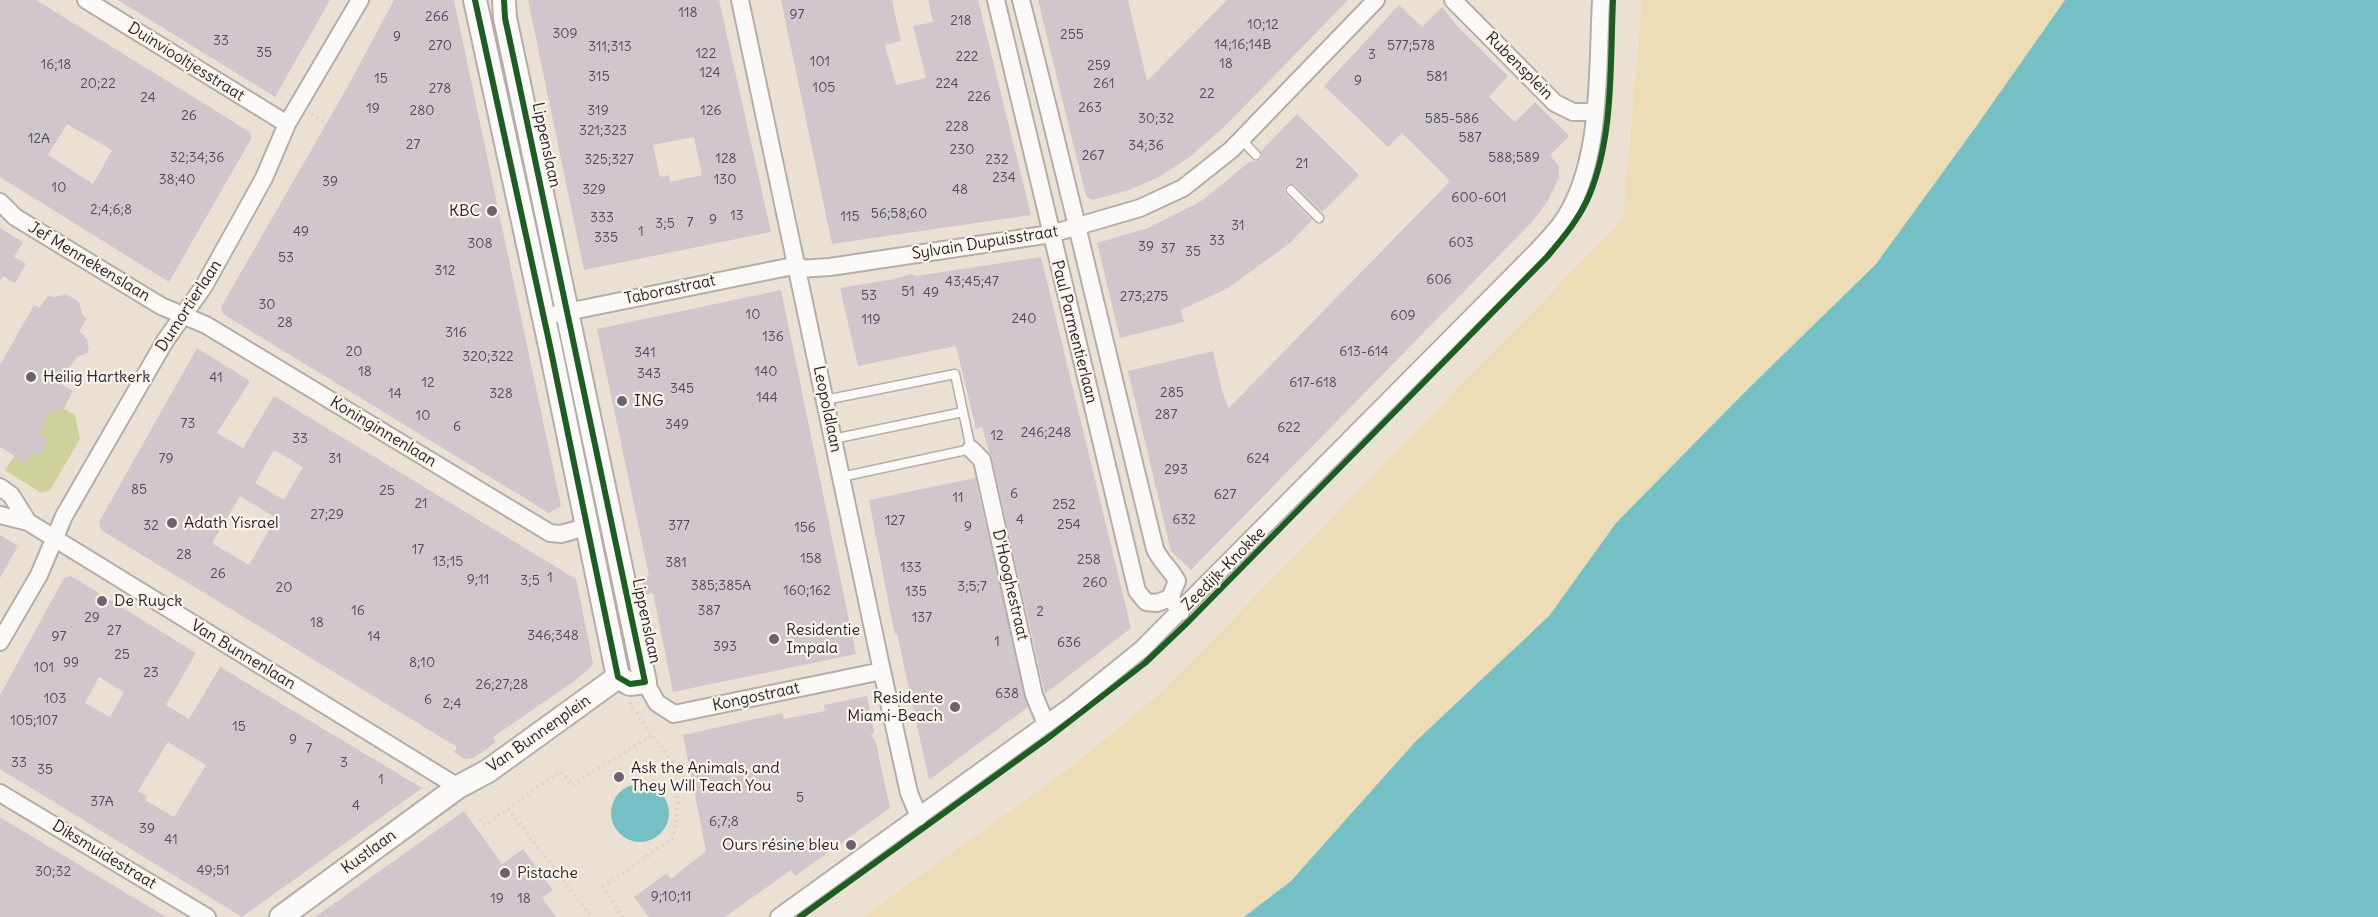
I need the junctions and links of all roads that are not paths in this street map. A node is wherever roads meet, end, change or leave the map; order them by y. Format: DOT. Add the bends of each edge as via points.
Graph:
graph roads {
  1 [pos="86,0"];
  2 [pos="360,0"];
  3 [pos="475,0"];
  4 [pos="504,0"];
  5 [pos="740,0"];
  6 [pos="996,0"];
  7 [pos="1021,0"];
  8 [pos="1376,0"];
  9 [pos="1453,0"];
  10 [pos="1600,0"];
  11 [pos="1595,112"];
  12 [pos="287,124"];
  13 [pos="1241,139"];
  14 [pos="1256,155"];
  15 [pos="1291,190"];
  16 [pos="0,202"];
  17 [pos="1319,218"];
  18 [pos="1078,227"];
  19 [pos="1051,234"];
  20 [pos="798,267"];
  21 [pos="567,312"];
  22 [pos="183,316"];
  23 [pos="544,317"];
  24 [pos="825,400"];
  25 [pos="963,412"];
  26 [pos="833,439"];
  27 [pos="971,449"];
  28 [pos="842,477"];
  29 [pos="0,487"];
  30 [pos="0,515"];
  31 [pos="28,522"];
  32 [pos="586,528"];
  33 [pos="55,539"];
  34 [pos="1170,598"];
  35 [pos="1181,612"];
  36 [pos="0,642"];
  37 [pos="882,671"];
  38 [pos="618,677"];
  39 [pos="645,682"];
  40 [pos="1046,724"];
  41 [pos="458,787"];
  42 [pos="0,793"];
  43 [pos="919,817"];
  44 [pos="291,914"];
  45 [pos="207,917"];
  46 [pos="779,917"];
  1 -- 12 [label="street, Duinviooltjesstraat"];
  2 -- 12 [label="street, Dumortierlaan"];
  3 -- 23 [label="street"];
  4 -- 21 [label="street, Lippenslaan"];
  5 -- 20 [label="street, Leopoldlaan"];
  6 -- 19 [label="street, Paul Parmentierlaan"];
  7 -- 18 [label="street, Paul Parmentierlaan"];
  8 -- 13 [label="street, Sylvain Dupuisstraat"];
  9 -- 11 [label="street, Rubensplein" via="1555,103 1573,112"];
  10 -- 11 [label="street, Zeedijk-Knokke"];
  11 -- 35 [label="street, Zeedijk-Knokke" via="1590,153 1580,187 1561,224"];
  12 -- 22 [label="street, Dumortierlaan" via="256,194"];
  13 -- 14 [label="lane"];
  13 -- 18 [label="street, Sylvain Dupuisstraat" via="1183,188 1140,208"];
  15 -- 17 [label="lane"];
  16 -- 22 [label="street, Jef Mennekenslaan" via="15,217"];
  18 -- 19 [label="street, Sylvain Dupuisstraat"];
  18 -- 34 [label="street, Paul Parmentierlaan" via="1155,549 1177,581"];
  19 -- 20 [label="street, Sylvain Dupuisstraat" via="830,267"];
  19 -- 34 [label="street, Paul Parmentierlaan" via="1137,591 1146,602"];
  20 -- 21 [label="street, Taborastraat"];
  20 -- 24 [label="street, Leopoldlaan"];
  21 -- 23 [label="street, Taborastraat"];
  21 -- 39 [label="street, Lippenslaan"];
  22 -- 32 [label="street, Koninginnenlaan" via="206,325 550,533"];
  22 -- 33 [label="street, Dumortierlaan" via="64,516"];
  23 -- 32 [label="street"];
  24 -- 25 [label="lane" via="956,374"];
  24 -- 26 [label="street, Leopoldlaan"];
  25 -- 26 [label="lane"];
  25 -- 27 [label="lane"];
  26 -- 28 [label="street, Leopoldlaan"];
  27 -- 28 [label="lane"];
  27 -- 40 [label="street, D'Hooghestraat" via="982,460 1034,695"];
  28 -- 37 [label="street, Leopoldlaan"];
  29 -- 31 [label="street, Van Bunnenlaan" via="11,495"];
  30 -- 31 [label="street, Van Bunnenlaan"];
  31 -- 33 [label="street, Van Bunnenlaan"];
  32 -- 38 [label="street"];
  33 -- 36 [label="street, Dumortierlaan"];
  33 -- 41 [label="street, Van Bunnenlaan"];
  34 -- 35 [label="street"];
  35 -- 40 [label="street, Zeedijk-Knokke" via="1142,650"];
  37 -- 39 [label="street, Kongostraat" via="674,714 657,703"];
  37 -- 43 [label="street, Leopoldlaan" via="909,793"];
  38 -- 39 [label="street, Lippenslaan" via="630,684"];
  38 -- 41 [label="street, Van Bunnenplein" via="488,771"];
  40 -- 43 [label="street, Zeedijk-Knokke"];
  41 -- 44 [label="street, Kustlaan"];
  42 -- 45 [label="street, Diksmuidestraat"];
  43 -- 46 [label="street, Zeedijk-Knokke"];
}
